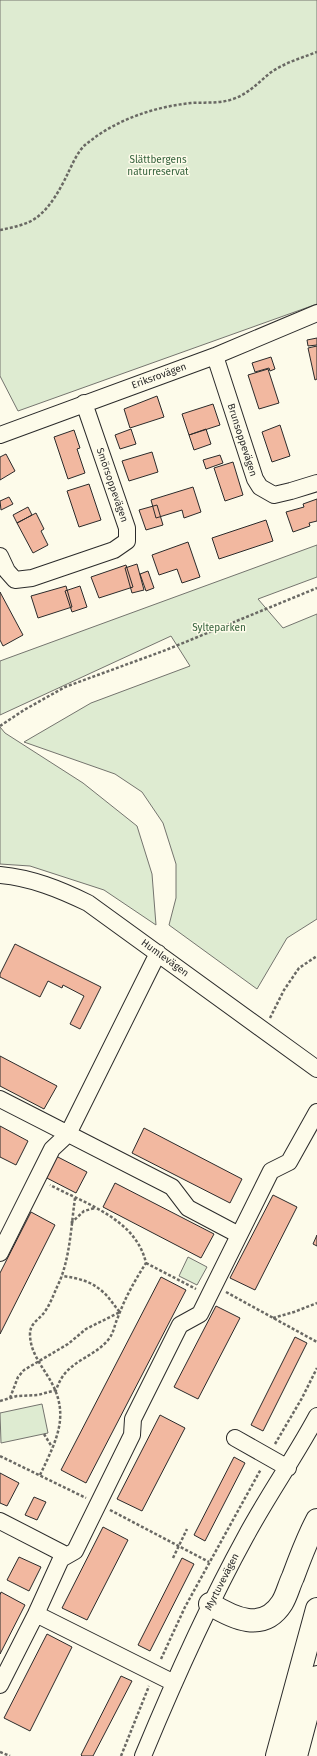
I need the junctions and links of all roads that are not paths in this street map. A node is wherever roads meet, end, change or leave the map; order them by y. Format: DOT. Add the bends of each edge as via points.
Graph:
graph roads {
  1 [pos="317,313"];
  2 [pos="215,356"];
  3 [pos="84,403"];
  4 [pos="0,435"];
  5 [pos="317,483"];
  6 [pos="0,556"];
  7 [pos="0,875"];
  8 [pos="158,953"];
  9 [pos="317,1068"];
  10 [pos="0,1099"];
  11 [pos="317,1112"];
  12 [pos="68,1134"];
  13 [pos="239,1235"];
  14 [pos="0,1253"];
  15 [pos="317,1416"];
  16 [pos="235,1438"];
  17 [pos="288,1468"];
  18 [pos="317,1520"];
  19 [pos="0,1522"];
  20 [pos="66,1555"];
  21 [pos="210,1604"];
  22 [pos="317,1609"];
  23 [pos="36,1614"];
  24 [pos="317,1677"];
  25 [pos="174,1683"];
  26 [pos="0,1685"];
  27 [pos="143,1756"];
  28 [pos="277,1756"];
  29 [pos="296,1756"];
  1 -- 2 [label="street, Eriksrovägen"];
  2 -- 3 [label="street, Eriksrovägen"];
  2 -- 5 [label="street, Brunsoppevägen" via="255,479 260,487 274,495"];
  3 -- 4 [label="street, Eriksrovägen"];
  3 -- 6 [label="street, Smörsoppevägen" via="127,528 127,541 114,550 32,578 16,580"];
  7 -- 8 [label="street, Humlevägen" via="18,876 52,886 88,904"];
  8 -- 9 [label="street, Humlevägen"];
  8 -- 12 [label="street"];
  10 -- 12 [label="street"];
  11 -- 13 [label="street" via="289,1162 271,1171"];
  12 -- 13 [label="street" via="172,1187 188,1208"];
  12 -- 14 [label="street" via="52,1149"];
  13 -- 20 [label="street" via="200,1314 180,1325 133,1419 132,1435 75,1551"];
  15 -- 17 [label="street, Myrtuvevägen"];
  16 -- 17 [label="street"];
  17 -- 21 [label="street, Myrtuvevägen" via="246,1534"];
  18 -- 21 [label="highway" via="283,1602 275,1612 254,1621 245,1620 233,1617"];
  19 -- 20 [label="street"];
  20 -- 23 [label="street" via="61,1558"];
  21 -- 25 [label="street, Myrtuvevägen"];
  22 -- 28 [label="highway"];
  23 -- 25 [label="street"];
  23 -- 26 [label="street"];
  24 -- 29 [label="highway"];
  25 -- 27 [label="street, Myrtuvevägen"];
}
